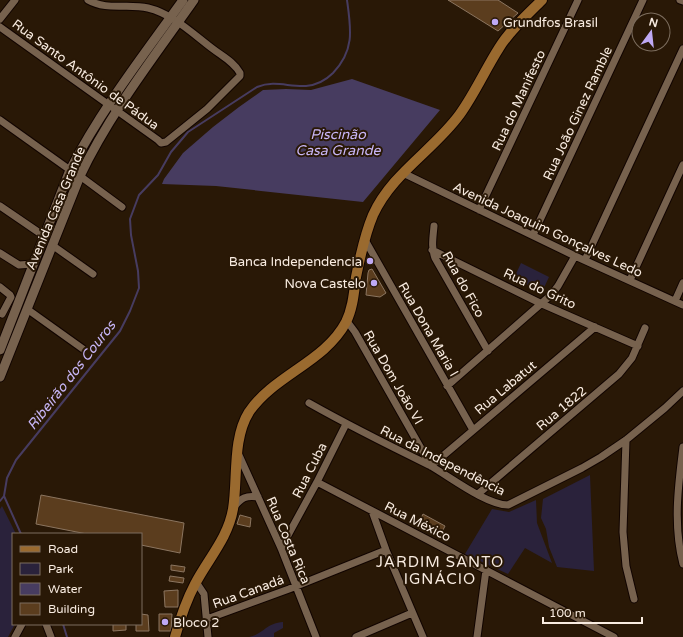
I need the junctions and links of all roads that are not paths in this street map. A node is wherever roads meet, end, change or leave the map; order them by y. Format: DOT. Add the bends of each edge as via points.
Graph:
graph roads {
  1 [pos="15,0"];
  2 [pos="88,0"];
  3 [pos="183,0"];
  4 [pos="194,0"];
  5 [pos="542,0"];
  6 [pos="578,0"];
  7 [pos="643,0"];
  8 [pos="0,19"];
  9 [pos="174,20"];
  10 [pos="0,27"];
  11 [pos="683,49"];
  12 [pos="108,104"];
  13 [pos="116,111"];
  14 [pos="0,120"];
  15 [pos="683,165"];
  16 [pos="70,170"];
  17 [pos="403,173"];
  18 [pos="80,176"];
  19 [pos="0,206"];
  20 [pos="122,207"];
  21 [pos="479,210"];
  22 [pos="434,226"];
  23 [pos="533,235"];
  24 [pos="44,236"];
  25 [pos="365,240"];
  26 [pos="52,245"];
  27 [pos="432,250"];
  28 [pos="1,256"];
  29 [pos="575,256"];
  30 [pos="585,260"];
  31 [pos="33,264"];
  32 [pos="93,274"];
  33 [pos="630,280"];
  34 [pos="683,283"];
  35 [pos="0,287"];
  36 [pos="675,301"];
  37 [pos="542,304"];
  38 [pos="683,305"];
  39 [pos="27,309"];
  40 [pos="2,314"];
  41 [pos="346,320"];
  42 [pos="595,327"];
  43 [pos="645,328"];
  44 [pos="638,346"];
  45 [pos="83,349"];
  46 [pos="0,350"];
  47 [pos="488,351"];
  48 [pos="0,376"];
  49 [pos="447,386"];
  50 [pos="683,391"];
  51 [pos="309,403"];
  52 [pos="346,424"];
  53 [pos="473,430"];
  54 [pos="626,440"];
  55 [pos="683,448"];
  56 [pos="238,452"];
  57 [pos="431,466"];
  58 [pos="317,482"];
  59 [pos="478,494"];
  60 [pos="258,497"];
  61 [pos="233,509"];
  62 [pos="372,511"];
  63 [pos="681,536"];
  64 [pos="281,548"];
  65 [pos="386,550"];
  66 [pos="683,564"];
  67 [pos="486,570"];
  68 [pos="196,582"];
  69 [pos="296,586"];
  70 [pos="634,599"];
  71 [pos="412,613"];
  72 [pos="206,619"];
  73 [pos="21,625"];
  74 [pos="46,625"];
  75 [pos="15,637"];
  76 [pos="51,637"];
  77 [pos="175,637"];
  78 [pos="208,637"];
  79 [pos="316,637"];
  80 [pos="356,637"];
  81 [pos="423,637"];
  82 [pos="477,637"];
  83 [pos="614,637"];
  1 -- 8 [label="street"];
  2 -- 9 [label="street" via="106,6 147,8"];
  3 -- 9 [label="main road, Avenida Casa Grande"];
  4 -- 9 [label="main road, Avenida Casa Grande"];
  5 -- 17 [label="main road" via="506,38 460,113 441,136"];
  6 -- 21 [label="street, Rua do Manifesto"];
  7 -- 23 [label="street, Rua João Ginez Ramble"];
  9 -- 12 [label="main road, Avenida Casa Grande"];
  9 -- 13 [label="main road, Avenida Casa Grande"];
  9 -- 13 [label="street, Rua Santo Antônio de Pádua" via="232,63 240,76 166,142 161,143"];
  10 -- 12 [label="street, Rua Santo Antônio de Pádua"];
  11 -- 30 [label="street"];
  12 -- 13 [label="street, Rua Santo Antônio de Pádua"];
  12 -- 16 [label="main road, Avenida Casa Grande"];
  13 -- 18 [label="main road, Avenida Casa Grande"];
  14 -- 16 [label="street"];
  15 -- 33 [label="street"];
  16 -- 24 [label="main road, Avenida Casa Grande"];
  17 -- 21 [label="street, Avenida Joaquim Gonçalves Ledo"];
  17 -- 25 [label="main road" via="374,212"];
  18 -- 20 [label="street"];
  18 -- 26 [label="main road, Avenida Casa Grande"];
  19 -- 24 [label="street"];
  21 -- 23 [label="street, Avenida Joaquim Gonçalves Ledo"];
  22 -- 27 [label="street, Rua do Fico"];
  23 -- 29 [label="street, Avenida Joaquim Gonçalves Ledo"];
  24 -- 31 [label="main road, Avenida Casa Grande"];
  25 -- 41 [label="main road"];
  25 -- 49 [label="street, Rua Dona Maria I"];
  26 -- 32 [label="street"];
  26 -- 39 [label="main road, Avenida Casa Grande"];
  27 -- 37 [label="street, Rua do Grito"];
  27 -- 47 [label="street, Rua do Fico"];
  28 -- 31 [label="street" via="19,265"];
  29 -- 30 [label="street, Avenida Joaquim Gonçalves Ledo"];
  29 -- 37 [label="street" via="558,286"];
  30 -- 33 [label="street, Avenida Joaquim Gonçalves Ledo"];
  31 -- 46 [label="main road, Avenida Casa Grande"];
  33 -- 36 [label="street, Avenida Joaquim Gonçalves Ledo"];
  34 -- 36 [label="street"];
  35 -- 40 [label="street" via="10,295"];
  36 -- 38 [label="street, Avenida Joaquim Gonçalves Ledo"];
  37 -- 42 [label="street, Rua do Grito"];
  37 -- 47 [label="street"];
  39 -- 45 [label="street"];
  39 -- 48 [label="main road, Avenida Casa Grande"];
  41 -- 56 [label="main road" via="326,346 269,389 258,401 244,422"];
  41 -- 57 [label="street, Rua Dom João VI"];
  42 -- 44 [label="street, Rua do Grito"];
  42 -- 53 [label="street, Rua Labatut"];
  43 -- 44 [label="street, Rua 1822"];
  44 -- 59 [label="street, Rua 1822" via="619,374"];
  47 -- 49 [label="street"];
  49 -- 53 [label="street, Rua Dona Maria I"];
  50 -- 54 [label="street, Rua da Independência"];
  51 -- 52 [label="street, Rua da Independência"];
  52 -- 57 [label="street, Rua da Independência"];
  52 -- 58 [label="street, Rua Cuba"];
  53 -- 57 [label="street, Rua Labatut"];
  54 -- 59 [label="street, Rua da Independência" via="590,464 513,503 498,504"];
  54 -- 70 [label="street" via="622,532 626,566"];
  55 -- 63 [label="street" via="677,501"];
  56 -- 60 [label="street, Rua Costa Rica"];
  56 -- 61 [label="main road"];
  57 -- 59 [label="street, Rua da Independência"];
  58 -- 62 [label="street, Rua México"];
  58 -- 64 [label="street, Rua Cuba"];
  60 -- 61 [label="street" via="250,496 239,500"];
  60 -- 64 [label="street, Rua Costa Rica"];
  61 -- 68 [label="main road" via="225,535"];
  62 -- 65 [label="street"];
  62 -- 67 [label="street, Rua México"];
  63 -- 66 [label="street"];
  64 -- 69 [label="street, Rua Costa Rica"];
  65 -- 69 [label="street, Rua Canadá"];
  65 -- 71 [label="street"];
  67 -- 82 [label="street"];
  67 -- 83 [label="street, Rua México"];
  68 -- 72 [label="street" via="204,594"];
  68 -- 77 [label="main road" via="181,615"];
  69 -- 72 [label="street, Rua Canadá"];
  69 -- 79 [label="street, Rua Costa Rica"];
  71 -- 80 [label="street"];
  71 -- 81 [label="street"];
  72 -- 78 [label="street"];
  73 -- 75 [label="street"];
  74 -- 76 [label="street"];
}
